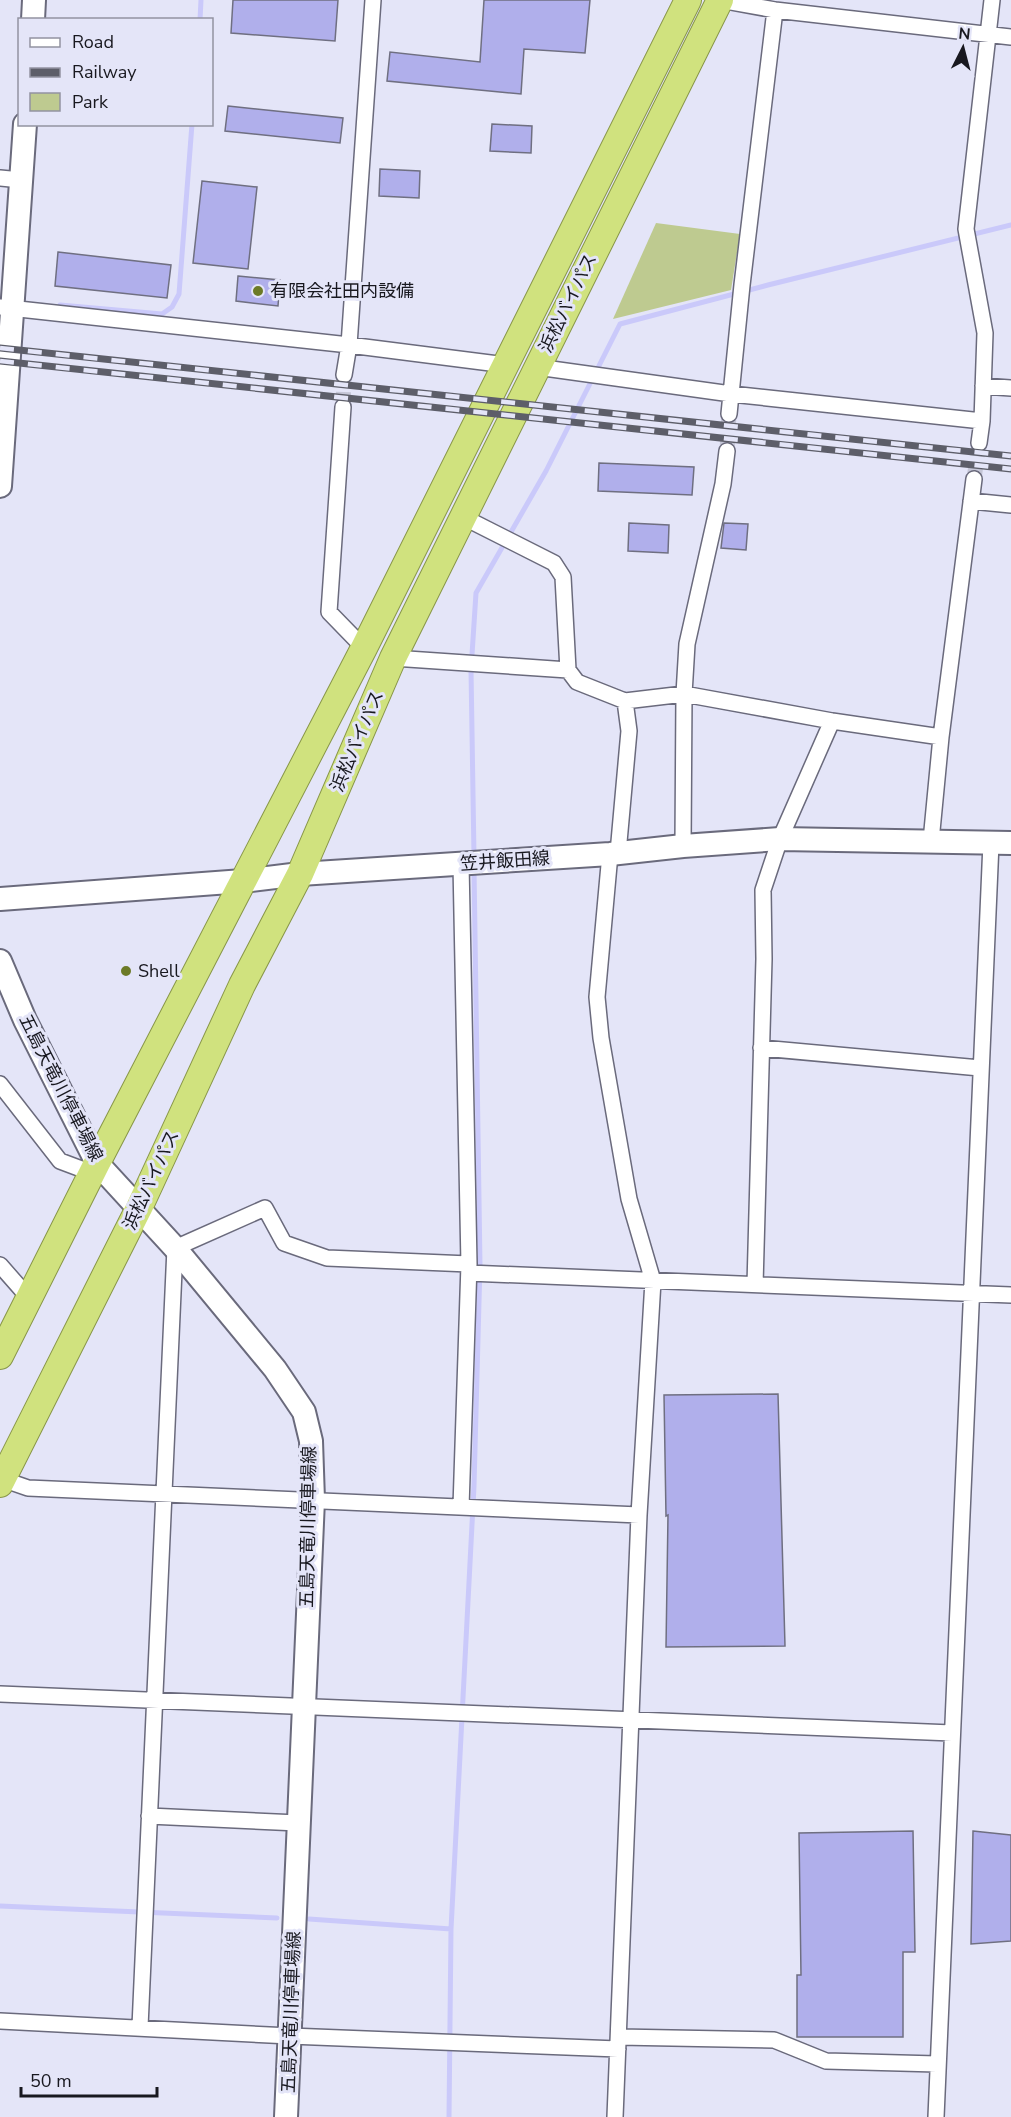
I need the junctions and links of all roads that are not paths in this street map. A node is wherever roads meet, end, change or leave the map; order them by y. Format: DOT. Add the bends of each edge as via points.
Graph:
graph roads {
  1 [pos="34,0"];
  2 [pos="373,0"];
  3 [pos="688,0"];
  4 [pos="720,0"];
  5 [pos="992,0"];
  6 [pos="776,10"];
  7 [pos="33,18"];
  8 [pos="988,34"];
  9 [pos="1011,37"];
  10 [pos="24,126"];
  11 [pos="11,179"];
  12 [pos="6,307"];
  13 [pos="349,345"];
  14 [pos="506,365"];
  15 [pos="537,367"];
  16 [pos="344,375"];
  17 [pos="983,386"];
  18 [pos="1011,388"];
  19 [pos="731,394"];
  20 [pos="343,407"];
  21 [pos="729,414"];
  22 [pos="982,421"];
  23 [pos="979,443"];
  24 [pos="727,451"];
  25 [pos="974,479"];
  26 [pos="0,486"];
  27 [pos="971,501"];
  28 [pos="1011,505"];
  29 [pos="463,516"];
  30 [pos="364,648"];
  31 [pos="393,658"];
  32 [pos="568,670"];
  33 [pos="684,694"];
  34 [pos="625,701"];
  35 [pos="832,721"];
  36 [pos="941,737"];
  37 [pos="780,839"];
  38 [pos="931,841"];
  39 [pos="1001,843"];
  40 [pos="682,846"];
  41 [pos="614,853"];
  42 [pos="462,864"];
  43 [pos="300,874"];
  44 [pos="243,881"];
  45 [pos="0,899"];
  46 [pos="0,961"];
  47 [pos="761,1048"];
  48 [pos="980,1068"];
  49 [pos="0,1084"];
  50 [pos="95,1168"];
  51 [pos="139,1208"];
  52 [pos="175,1248"];
  53 [pos="0,1265"];
  54 [pos="469,1269"];
  55 [pos="653,1281"];
  56 [pos="754,1285"];
  57 [pos="971,1293"];
  58 [pos="1011,1295"];
  59 [pos="29,1298"];
  60 [pos="0,1356"];
  61 [pos="1,1481"];
  62 [pos="162,1494"];
  63 [pos="313,1500"];
  64 [pos="461,1507"];
  65 [pos="639,1515"];
  66 [pos="0,1694"];
  67 [pos="153,1700"];
  68 [pos="303,1705"];
  69 [pos="631,1719"];
  70 [pos="952,1733"];
  71 [pos="149,1816"];
  72 [pos="298,1823"];
  73 [pos="0,2020"];
  74 [pos="140,2027"];
  75 [pos="290,2036"];
  76 [pos="619,2043"];
  77 [pos="937,2064"];
  78 [pos="286,2117"];
  79 [pos="615,2117"];
  80 [pos="936,2117"];
  1 -- 7 [label="main road"];
  2 -- 13 [label="street"];
  3 -- 14 [label="highway, 浜松バイパス"];
  4 -- 6 [label="street"];
  4 -- 15 [label="highway, 浜松バイパス"];
  5 -- 8 [label="street"];
  6 -- 8 [label="street"];
  6 -- 19 [label="street"];
  8 -- 9 [label="street"];
  8 -- 17 [label="street" via="967,236 986,333"];
  10 -- 11 [label="main road"];
  11 -- 12 [label="main road"];
  12 -- 13 [label="street"];
  12 -- 26 [label="main road"];
  13 -- 14 [label="street"];
  13 -- 16 [label="street"];
  14 -- 30 [label="highway, 浜松バイパス"];
  15 -- 19 [label="street"];
  15 -- 29 [label="highway, 浜松バイパス"];
  17 -- 18 [label="street"];
  17 -- 22 [label="street"];
  19 -- 21 [label="street"];
  19 -- 22 [label="street"];
  20 -- 30 [label="street" via="329,612"];
  22 -- 23 [label="street"];
  24 -- 33 [label="street" via="687,644"];
  25 -- 27 [label="street"];
  27 -- 28 [label="street"];
  27 -- 36 [label="street"];
  29 -- 31 [label="highway, 浜松バイパス"];
  29 -- 32 [label="street" via="554,563 563,577"];
  30 -- 44 [label="highway, 浜松バイパス"];
  31 -- 32 [label="street"];
  31 -- 43 [label="highway, 浜松バイパス"];
  32 -- 34 [label="street" via="576,682"];
  33 -- 34 [label="street"];
  33 -- 35 [label="street"];
  33 -- 40 [label="street"];
  34 -- 41 [label="street" via="629,730"];
  35 -- 36 [label="street"];
  35 -- 37 [label="street"];
  36 -- 38 [label="street"];
  37 -- 38 [label="main road, 笠井飯田線"];
  37 -- 40 [label="main road, 笠井飯田線"];
  37 -- 47 [label="street" via="762,890"];
  38 -- 39 [label="main road, 笠井飯田線"];
  39 -- 48 [label="street"];
  40 -- 41 [label="main road, 笠井飯田線"];
  41 -- 42 [label="main road, 笠井飯田線"];
  41 -- 55 [label="street" via="597,997 629,1199"];
  42 -- 43 [label="main road, 笠井飯田線"];
  42 -- 54 [label="street"];
  43 -- 44 [label="main road, 笠井飯田線"];
  43 -- 51 [label="highway, 浜松バイパス" via="242,985"];
  44 -- 45 [label="main road, 笠井飯田線"];
  44 -- 50 [label="highway, 浜松バイパス"];
  46 -- 50 [label="main road, 五島天竜川停車場線"];
  47 -- 48 [label="street"];
  47 -- 56 [label="street"];
  48 -- 57 [label="street"];
  49 -- 50 [label="street" via="60,1161"];
  50 -- 51 [label="main road, 五島天竜川停車場線"];
  50 -- 59 [label="highway, 浜松バイパス"];
  51 -- 52 [label="main road, 五島天竜川停車場線"];
  51 -- 61 [label="highway, 浜松バイパス"];
  52 -- 54 [label="street" via="265,1208 284,1243 327,1258"];
  52 -- 62 [label="street"];
  52 -- 63 [label="main road, 五島天竜川停車場線" via="275,1369 304,1413 311,1441"];
  53 -- 59 [label="street"];
  54 -- 55 [label="street"];
  54 -- 64 [label="street"];
  55 -- 56 [label="street"];
  55 -- 65 [label="street"];
  56 -- 57 [label="street"];
  57 -- 58 [label="street"];
  57 -- 70 [label="street"];
  59 -- 60 [label="highway, 浜松バイパス"];
  61 -- 62 [label="street" via="28,1488"];
  62 -- 63 [label="street"];
  62 -- 67 [label="street"];
  63 -- 64 [label="street"];
  63 -- 68 [label="main road, 五島天竜川停車場線"];
  64 -- 65 [label="street"];
  65 -- 69 [label="street"];
  66 -- 67 [label="street"];
  67 -- 68 [label="street"];
  67 -- 71 [label="street"];
  68 -- 69 [label="street"];
  68 -- 72 [label="main road, 五島天竜川停車場線"];
  69 -- 70 [label="street"];
  69 -- 76 [label="street"];
  70 -- 77 [label="street"];
  71 -- 72 [label="street"];
  71 -- 74 [label="street"];
  72 -- 75 [label="main road, 五島天竜川停車場線"];
  73 -- 74 [label="street"];
  74 -- 75 [label="street"];
  75 -- 76 [label="street"];
  75 -- 78 [label="main road, 五島天竜川停車場線"];
  76 -- 77 [label="street" via="774,2040 826,2061"];
  76 -- 79 [label="street"];
  77 -- 80 [label="street"];
}
